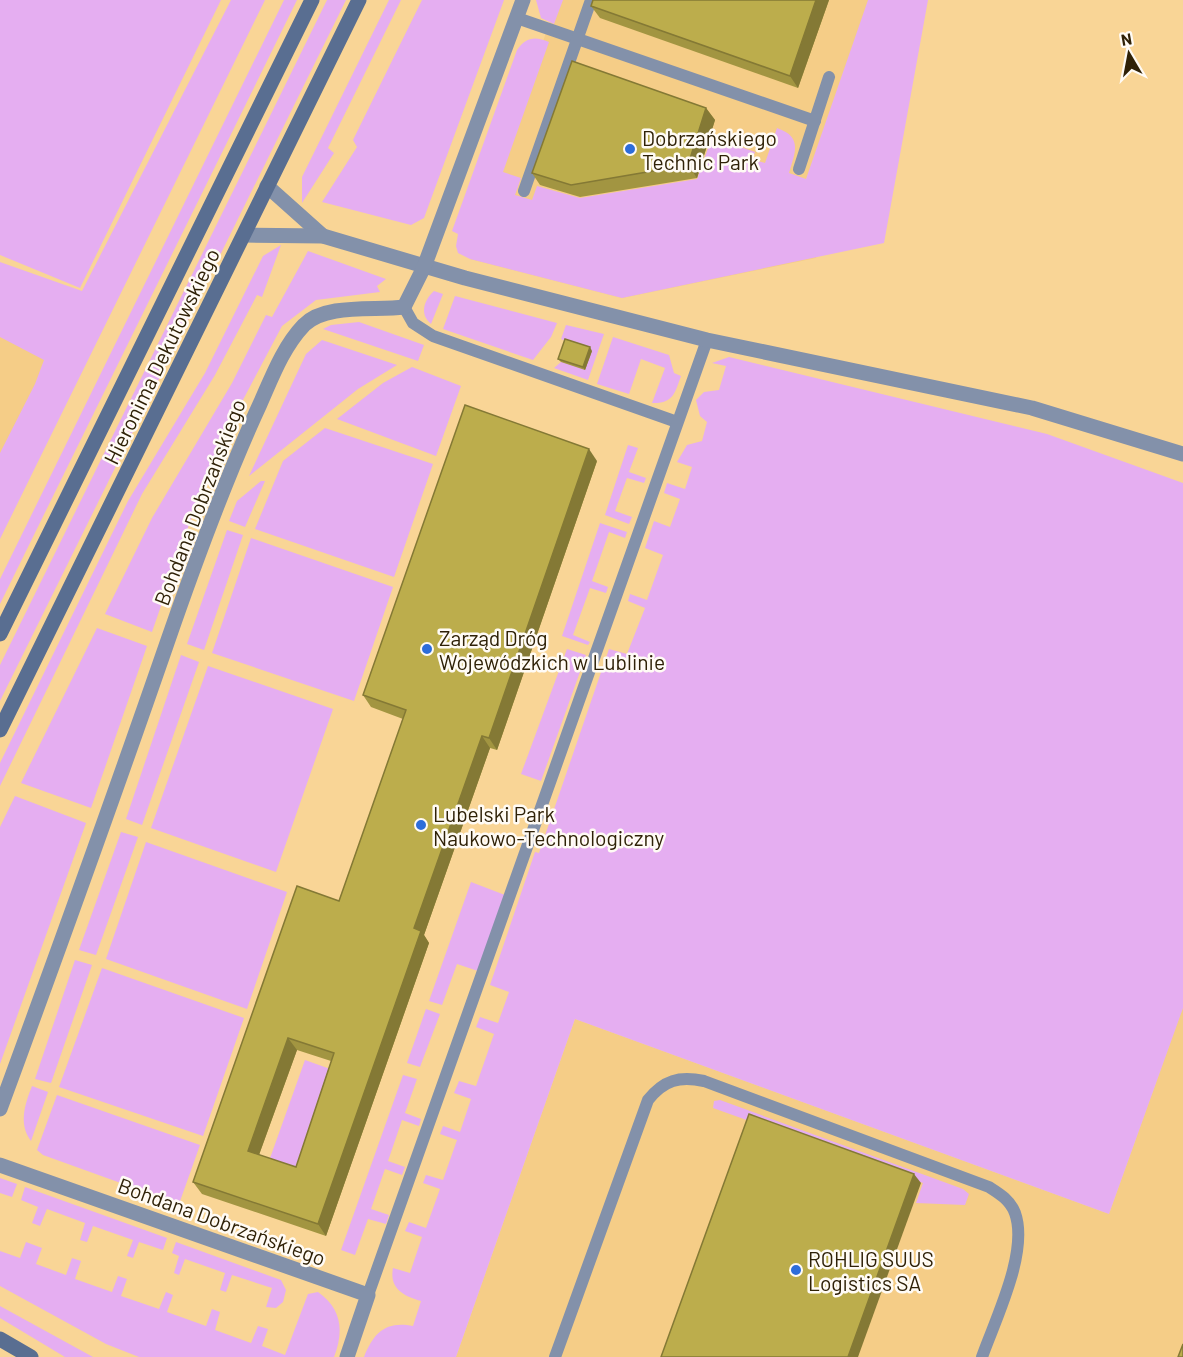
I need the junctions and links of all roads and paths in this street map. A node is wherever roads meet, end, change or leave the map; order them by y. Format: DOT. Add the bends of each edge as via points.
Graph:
graph roads {
  1 [pos="312,0"];
  2 [pos="359,0"];
  3 [pos="523,0"];
  4 [pos="591,0"];
  5 [pos="517,18"];
  6 [pos="576,40"];
  7 [pos="829,77"];
  8 [pos="815,121"];
  9 [pos="799,169"];
  10 [pos="267,186"];
  11 [pos="524,191"];
  12 [pos="243,235"];
  13 [pos="323,236"];
  14 [pos="424,267"];
  15 [pos="404,307"];
  16 [pos="707,340"];
  17 [pos="676,422"];
  18 [pos="1183,454"];
  19 [pos="0,634"];
  20 [pos="0,730"];
  21 [pos="0,1109"];
  22 [pos="0,1165"];
  23 [pos="368,1295"];
  24 [pos="0,1339"];
  25 [pos="31,1357"];
  26 [pos="347,1357"];
  27 [pos="555,1357"];
  28 [pos="982,1357"];
  1 -- 19 [label="street, Hieronima Dekutowskiego"];
  2 -- 10 [label="street, Hieronima Dekutowskiego"];
  3 -- 5 [label="street"];
  4 -- 6 [label="lane"];
  5 -- 6 [label="lane"];
  5 -- 14 [label="street"];
  6 -- 8 [label="lane"];
  6 -- 11 [label="lane"];
  7 -- 8 [label="lane"];
  8 -- 9 [label="lane"];
  10 -- 12 [label="street, Hieronima Dekutowskiego"];
  10 -- 13 [label="street"];
  12 -- 13 [label="street"];
  12 -- 20 [label="street, Hieronima Dekutowskiego"];
  13 -- 14 [label="street"];
  14 -- 15 [label="street"];
  14 -- 16 [label="street"];
  15 -- 17 [label="lane" via="413,323 433,336"];
  15 -- 21 [label="street, Bohdana Dobrzańskiego" via="356,308 321,315 305,323 288,344 210,519"];
  16 -- 17 [label="lane"];
  16 -- 18 [label="street" via="1032,408"];
  17 -- 23 [label="lane"];
  22 -- 23 [label="street, Bohdana Dobrzańskiego"];
  23 -- 26 [label="street"];
  24 -- 25 [label="street"];
  27 -- 28 [label="lane" via="648,1100 667,1082 682,1078 704,1081 792,1113 989,1187 1004,1197 1017,1224 1017,1250"];
}
